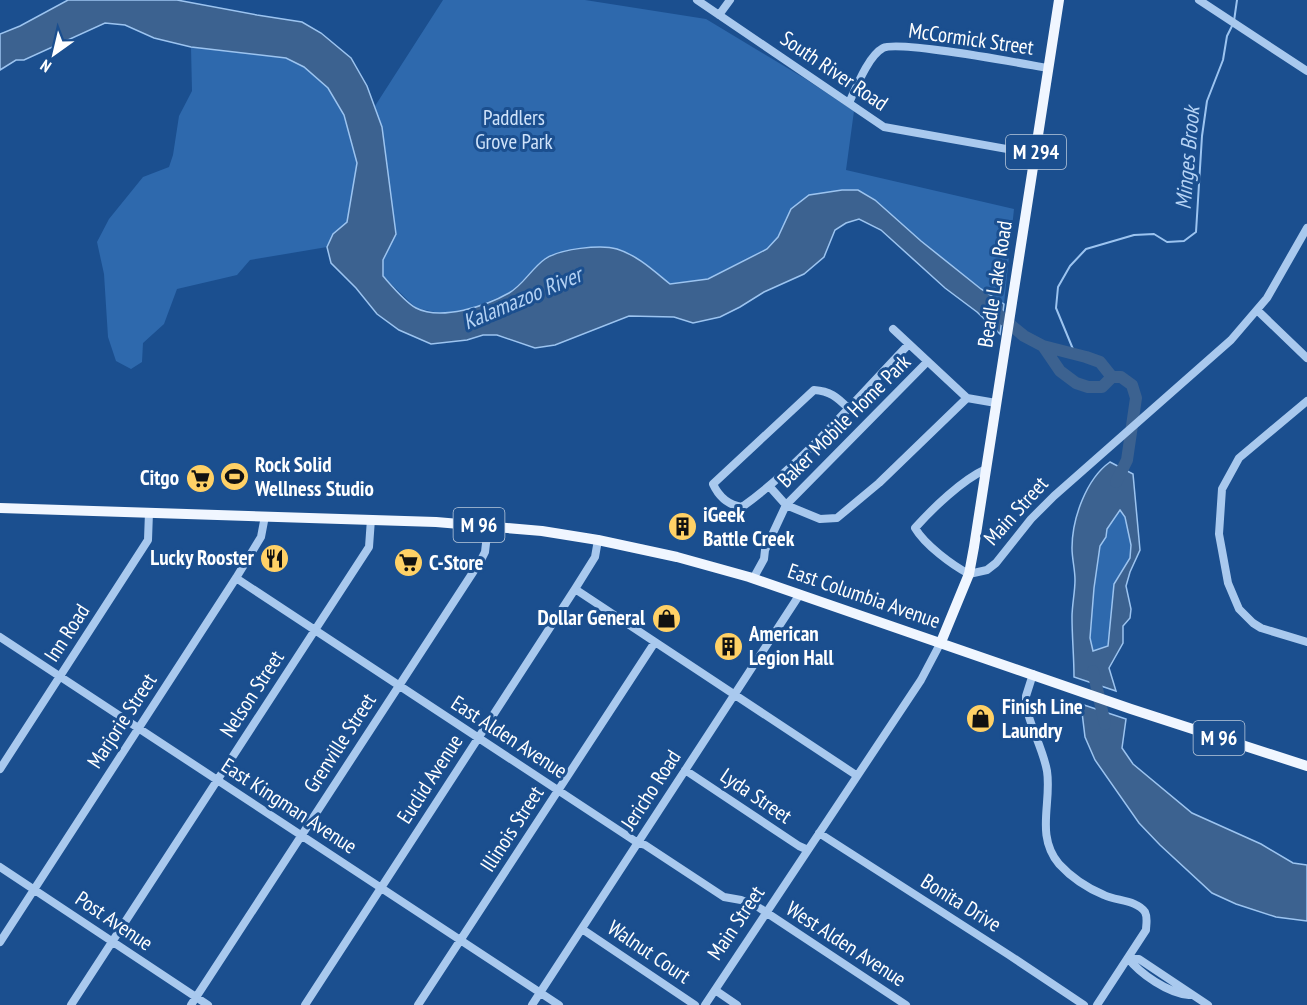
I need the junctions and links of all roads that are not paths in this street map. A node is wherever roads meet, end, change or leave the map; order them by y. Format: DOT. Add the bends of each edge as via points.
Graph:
graph roads {
  1 [pos="697,0"];
  2 [pos="730,0"];
  3 [pos="1059,0"];
  4 [pos="1199,0"];
  5 [pos="719,15"];
  6 [pos="1048,68"];
  7 [pos="1307,71"];
  8 [pos="849,103"];
  9 [pos="1035,154"];
  10 [pos="1307,228"];
  11 [pos="1257,310"];
  12 [pos="893,329"];
  13 [pos="909,344"];
  14 [pos="1307,358"];
  15 [pos="927,362"];
  16 [pos="966,398"];
  17 [pos="1307,401"];
  18 [pos="996,403"];
  19 [pos="848,408"];
  20 [pos="986,469"];
  21 [pos="770,487"];
  22 [pos="786,505"];
  23 [pos="0,508"];
  24 [pos="149,512"];
  25 [pos="265,516"];
  26 [pos="371,519"];
  27 [pos="489,526"];
  28 [pos="598,540"];
  29 [pos="969,574"];
  30 [pos="236,578"];
  31 [pos="751,578"];
  32 [pos="575,589"];
  33 [pos="800,594"];
  34 [pos="315,630"];
  35 [pos="0,637"];
  36 [pos="655,642"];
  37 [pos="941,642"];
  38 [pos="1307,642"];
  39 [pos="1033,674"];
  40 [pos="60,676"];
  41 [pos="399,686"];
  42 [pos="734,695"];
  43 [pos="139,728"];
  44 [pos="478,738"];
  45 [pos="1307,766"];
  46 [pos="0,769"];
  47 [pos="685,770"];
  48 [pos="856,775"];
  49 [pos="218,780"];
  50 [pos="558,790"];
  51 [pos="819,833"];
  52 [pos="302,835"];
  53 [pos="638,843"];
  54 [pos="808,850"];
  55 [pos="0,867"];
  56 [pos="381,888"];
  57 [pos="34,890"];
  58 [pos="767,913"];
  59 [pos="582,929"];
  60 [pos="461,940"];
  61 [pos="0,942"];
  62 [pos="113,942"];
  63 [pos="1130,957"];
  64 [pos="715,990"];
  65 [pos="540,993"];
  66 [pos="193,1001"];
  67 [pos="71,1005"];
  68 [pos="208,1005"];
  69 [pos="305,1005"];
  70 [pos="418,1005"];
  71 [pos="532,1005"];
  72 [pos="558,1005"];
  73 [pos="695,1005"];
  74 [pos="705,1005"];
  75 [pos="737,1005"];
  76 [pos="906,1005"];
  77 [pos="1084,1005"];
  78 [pos="1097,1005"];
  79 [pos="1208,1005"];
  1 -- 5 [label="street, South River Road"];
  2 -- 5 [label="street"];
  3 -- 6 [label="main road, Beadle Lake Road / M 294"];
  4 -- 7 [label="street"];
  5 -- 8 [label="street, South River Road"];
  6 -- 8 [label="street, McCormick Street" via="888,46 870,62"];
  6 -- 9 [label="main road, Beadle Lake Road / M 294"];
  8 -- 9 [label="street, South River Road" via="884,127"];
  9 -- 18 [label="main road, Beadle Lake Road / M 294"];
  10 -- 11 [label="street, Main Street"];
  11 -- 14 [label="street"];
  11 -- 29 [label="street, Main Street" via="1231,340 1031,519 996,563 987,570"];
  12 -- 13 [label="street, Baker Mobile Home Park"];
  13 -- 15 [label="street, Baker Mobile Home Park"];
  13 -- 19 [label="street, Baker Mobile Home Park"];
  15 -- 16 [label="street, Baker Mobile Home Park"];
  15 -- 22 [label="street, Baker Mobile Home Park"];
  16 -- 18 [label="street"];
  16 -- 22 [label="street, Baker Mobile Home Park" via="837,518 820,519"];
  17 -- 38 [label="street" via="1239,458 1221,489 1219,534 1228,583 1239,609 1261,628"];
  18 -- 20 [label="main road, Beadle Lake Road / M 294"];
  19 -- 21 [label="street, Baker Mobile Home Park"];
  19 -- 21 [label="street, Baker Mobile Home Park" via="834,394 814,390 713,484 725,501 742,507"];
  20 -- 29 [label="main road, Beadle Lake Road / M 294"];
  20 -- 29 [label="street" via="952,493 915,528 957,568"];
  21 -- 22 [label="street, Baker Mobile Home Park"];
  22 -- 31 [label="street" via="764,559"];
  23 -- 24 [label="main road, East Columbia Avenue / M 96"];
  24 -- 25 [label="main road, East Columbia Avenue / M 96"];
  24 -- 40 [label="street, Inn Road" via="148,540"];
  25 -- 26 [label="main road, East Columbia Avenue / M 96"];
  25 -- 30 [label="street, Marjorie Street" via="261,537"];
  26 -- 27 [label="main road, East Columbia Avenue / M 96"];
  26 -- 34 [label="street, Nelson Street" via="369,547"];
  27 -- 28 [label="main road, East Columbia Avenue / M 96"];
  27 -- 41 [label="street, Grenville Street" via="481,560"];
  28 -- 31 [label="main road, East Columbia Avenue / M 96"];
  28 -- 32 [label="street, Euclid Avenue" via="595,556"];
  29 -- 37 [label="main road, Main Street / M 294"];
  30 -- 34 [label="street, East Alden Avenue"];
  30 -- 43 [label="street, Marjorie Street"];
  31 -- 33 [label="main road, East Columbia Avenue / M 96"];
  32 -- 36 [label="street"];
  32 -- 44 [label="street, Euclid Avenue"];
  33 -- 37 [label="main road, East Columbia Avenue / M 96"];
  33 -- 42 [label="street, Jericho Road"];
  34 -- 41 [label="street, East Alden Avenue"];
  34 -- 49 [label="street, Nelson Street"];
  35 -- 40 [label="street, East Kingman Avenue"];
  36 -- 42 [label="street"];
  36 -- 50 [label="street, Illinois Street"];
  37 -- 39 [label="main road, East Columbia Avenue / M 96"];
  37 -- 48 [label="street, Main Street" via="921,680"];
  39 -- 45 [label="main road, East Columbia Avenue / M 96"];
  39 -- 63 [label="street" via="1026,706 1047,772 1045,814 1053,856 1083,884 1144,911 1146,930"];
  40 -- 43 [label="street, East Kingman Avenue"];
  40 -- 46 [label="street, Inn Road"];
  41 -- 44 [label="street, East Alden Avenue"];
  41 -- 52 [label="street, Grenville Street"];
  42 -- 47 [label="street, Jericho Road"];
  42 -- 48 [label="street"];
  43 -- 49 [label="street, East Kingman Avenue"];
  43 -- 57 [label="street, Marjorie Street"];
  44 -- 50 [label="street, East Alden Avenue"];
  44 -- 56 [label="street, Euclid Avenue"];
  47 -- 53 [label="street, Jericho Road"];
  47 -- 54 [label="street, Lyda Street"];
  48 -- 51 [label="street, Main Street"];
  49 -- 52 [label="street, East Kingman Avenue"];
  49 -- 62 [label="street, Nelson Street"];
  50 -- 53 [label="street, East Alden Avenue"];
  50 -- 60 [label="street, Illinois Street"];
  51 -- 54 [label="street, Main Street"];
  51 -- 77 [label="street, Bonita Drive"];
  52 -- 56 [label="street, East Kingman Avenue"];
  52 -- 66 [label="street, Grenville Street"];
  53 -- 58 [label="street, East Alden Avenue" via="724,897 741,900"];
  53 -- 59 [label="street, Jericho Road"];
  54 -- 58 [label="street, Main Street"];
  55 -- 57 [label="street, Post Avenue"];
  56 -- 60 [label="street, East Kingman Avenue"];
  56 -- 69 [label="street, Euclid Avenue"];
  57 -- 61 [label="street, Marjorie Street"];
  57 -- 62 [label="street, Post Avenue"];
  58 -- 64 [label="street, Main Street"];
  58 -- 76 [label="street, West Alden Avenue"];
  59 -- 65 [label="street, Jericho Road"];
  59 -- 73 [label="street, Walnut Court"];
  60 -- 65 [label="street, East Kingman Avenue"];
  60 -- 70 [label="street, Illinois Street"];
  62 -- 66 [label="street, Post Avenue"];
  62 -- 67 [label="street, Nelson Street"];
  63 -- 78 [label="street"];
  63 -- 79 [label="street"];
  64 -- 74 [label="street, Main Street"];
  64 -- 75 [label="street"];
  65 -- 71 [label="street, Jericho Road"];
  65 -- 72 [label="street, East Kingman Avenue"];
  66 -- 68 [label="street, Post Avenue"];
}
